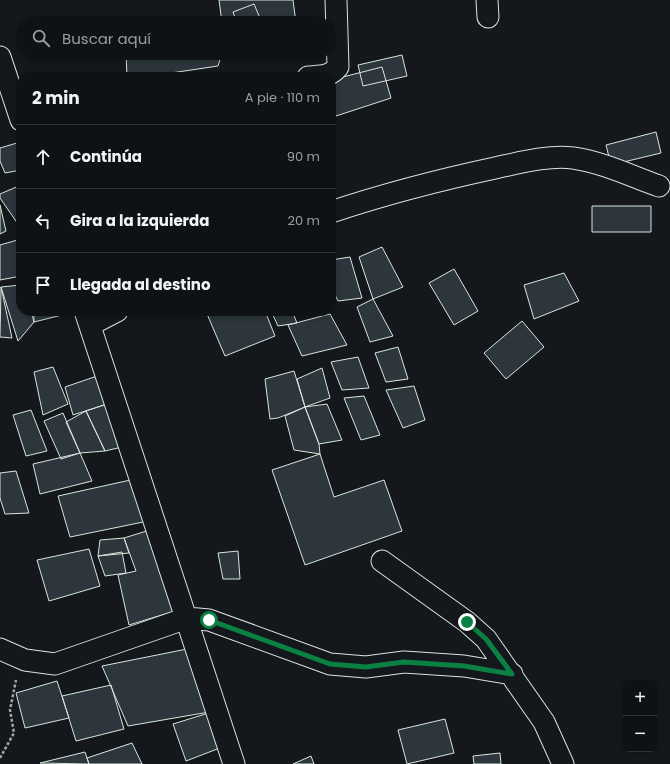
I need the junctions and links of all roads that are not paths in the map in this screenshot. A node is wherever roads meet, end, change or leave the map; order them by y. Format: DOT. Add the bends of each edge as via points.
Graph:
graph roads {
  1 [pos="336,0"];
  2 [pos="0,57"];
  3 [pos="334,72"];
  4 [pos="16,105"];
  5 [pos="659,186"];
  6 [pos="336,210"];
  7 [pos="88,318"];
  8 [pos="382,561"];
  9 [pos="187,618"];
  10 [pos="0,650"];
  11 [pos="512,674"];
  12 [pos="234,764"];
  13 [pos="563,764"];
  1 -- 3 [label="street" via="338,66"];
  2 -- 4 [label="street"];
  5 -- 6 [label="street" via="572,158 542,159 448,178"];
  7 -- 9 [label="street"];
  8 -- 11 [label="street" via="467,622 486,639"];
  9 -- 10 [label="street" via="55,664 25,660"];
  9 -- 11 [label="street" via="209,620 330,664 366,667 404,662 464,666"];
  9 -- 12 [label="street"];
  11 -- 13 [label="street" via="544,722"];
}
